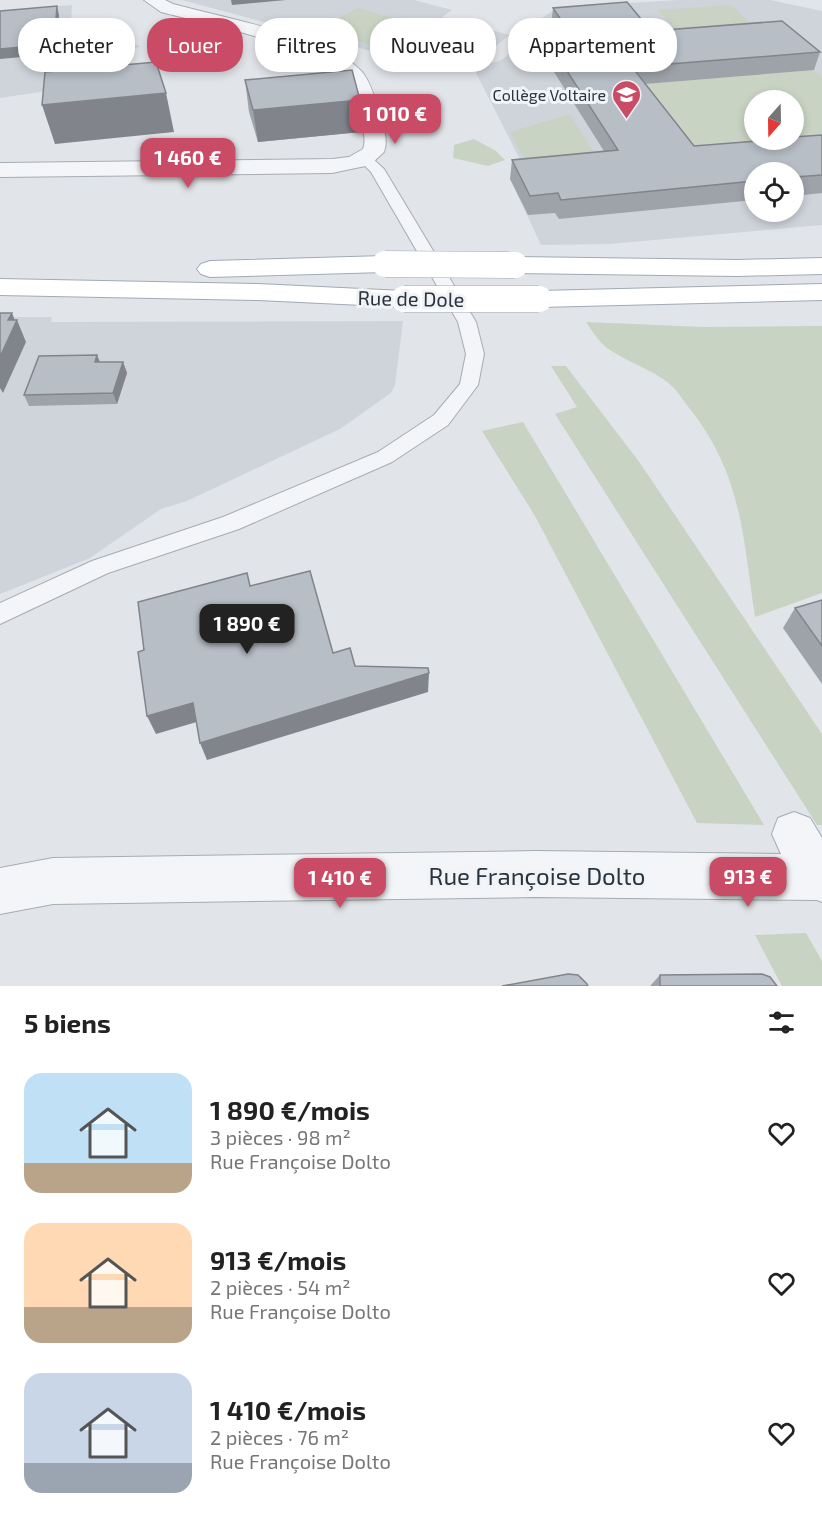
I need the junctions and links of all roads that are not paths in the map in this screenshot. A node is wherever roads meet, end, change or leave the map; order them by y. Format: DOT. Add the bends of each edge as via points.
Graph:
graph roads {
  1 [pos="152,0"];
  2 [pos="365,159"];
  3 [pos="0,170"];
  4 [pos="822,257"];
  5 [pos="822,266"];
  6 [pos="0,268"];
  7 [pos="737,268"];
  8 [pos="0,287"];
  9 [pos="822,292"];
  10 [pos="0,614"];
  11 [pos="794,834"];
  12 [pos="822,877"];
  13 [pos="0,891"];
  1 -- 2 [label="street" via="166,8 310,48 348,68 358,84 376,140"];
  2 -- 3 [label="street" via="342,165 294,168"];
  2 -- 10 [label="lane" via="377,169 467,322 475,354 469,385 441,420 385,457 231,523 100,567"];
  4 -- 7 [label="main road"];
  5 -- 7 [label="main road, Rue de Dole"];
  6 -- 7 [label="main road, Rue de Dole, bridge" via="268,269 385,264"];
  8 -- 9 [label="main road, Rue de Dole, bridge" via="539,300"];
  11 -- 12 [label="street"];
  12 -- 13 [label="street, Rue Françoise Dolto" via="536,874 53,881"];
}
